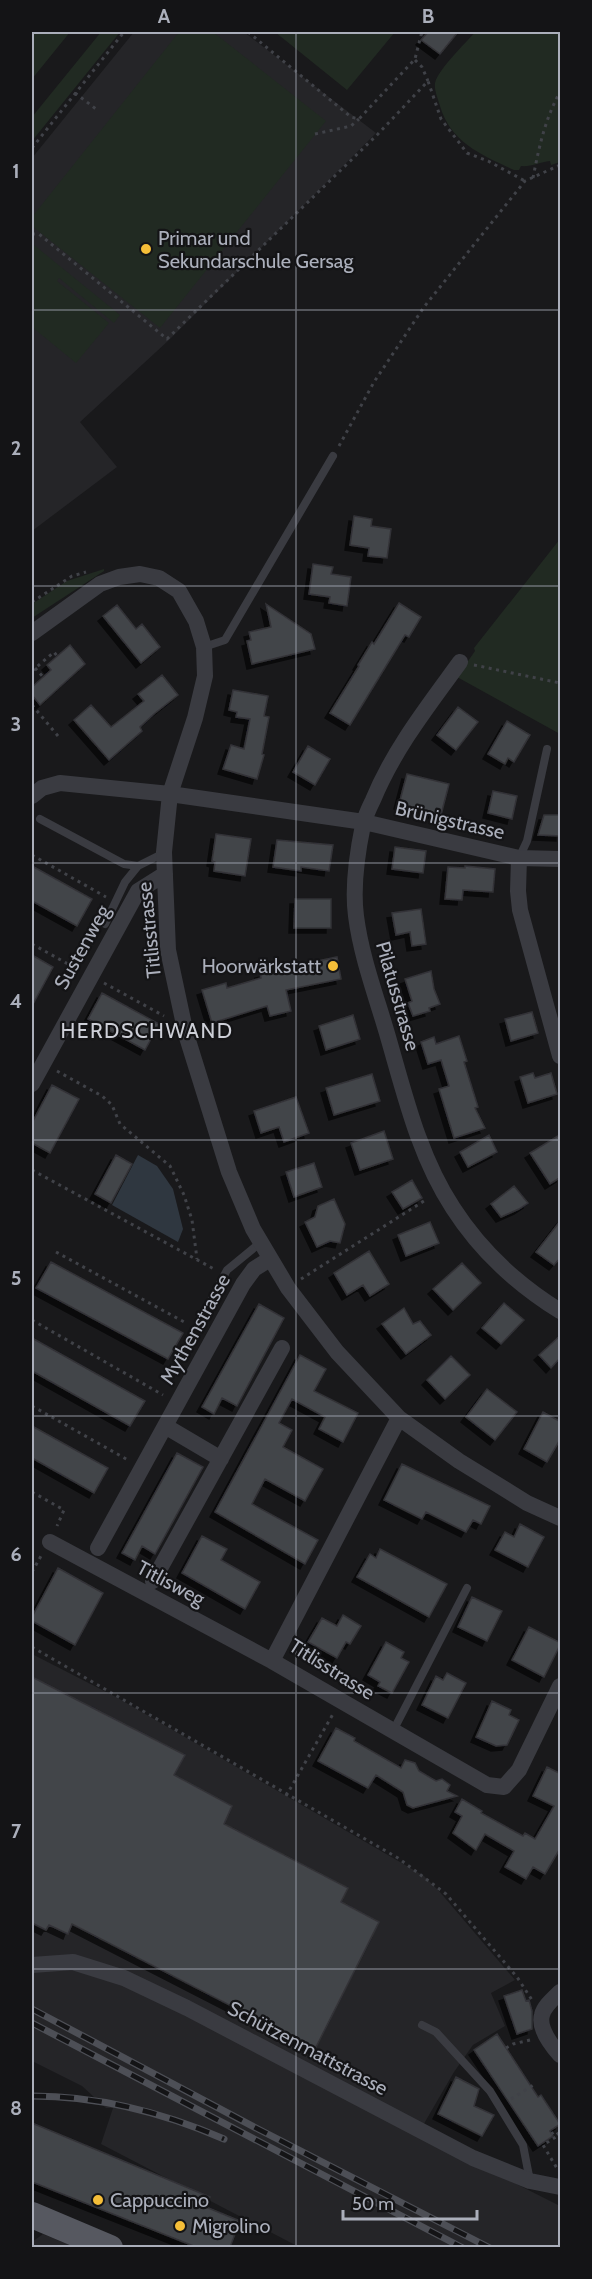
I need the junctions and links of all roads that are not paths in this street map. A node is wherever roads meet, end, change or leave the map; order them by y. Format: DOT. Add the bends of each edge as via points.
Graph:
graph roads {
  1 [pos="333,456"];
  2 [pos="32,633"];
  3 [pos="204,647"];
  4 [pos="460,662"];
  5 [pos="547,749"];
  6 [pos="170,795"];
  7 [pos="32,796"];
  8 [pos="40,819"];
  9 [pos="364,822"];
  10 [pos="164,852"];
  11 [pos="519,858"];
  12 [pos="561,859"];
  13 [pos="138,866"];
  14 [pos="165,874"];
  15 [pos="105,924"];
  16 [pos="561,1056"];
  17 [pos="32,1084"];
  18 [pos="260,1243"];
  19 [pos="270,1259"];
  20 [pos="561,1311"];
  21 [pos="199,1324"];
  22 [pos="282,1348"];
  23 [pos="399,1418"];
  24 [pos="165,1426"];
  25 [pos="221,1459"];
  26 [pos="561,1518"];
  27 [pos="50,1542"];
  28 [pos="99,1548"];
  29 [pos="153,1581"];
  30 [pos="467,1588"];
  31 [pos="272,1661"];
  32 [pos="561,1686"];
  33 [pos="393,1731"];
  34 [pos="32,1965"];
  35 [pos="561,1992"];
  36 [pos="422,2025"];
  37 [pos="561,2055"];
  38 [pos="530,2181"];
  39 [pos="558,2182"];
  40 [pos="32,2216"];
  41 [pos="110,2247"];
  1 -- 3 [label="lane" via="225,640"];
  2 -- 3 [label="street, Titlisstrasse" via="100,584 140,574 159,578 179,591 196,621"];
  3 -- 6 [label="street, Titlisstrasse" via="205,676"];
  4 -- 9 [label="street, Pilatusstrasse" via="396,752"];
  5 -- 11 [label="lane" via="527,841"];
  6 -- 7 [label="street, Brünigstrasse" via="60,783 42,788"];
  6 -- 9 [label="street, Brünigstrasse"];
  6 -- 10 [label="street, Titlisstrasse"];
  8 -- 13 [label="lane" via="124,864"];
  9 -- 11 [label="street, Brünigstrasse"];
  9 -- 20 [label="street, Pilatusstrasse" via="356,863 359,936 426,1157 469,1231 536,1296"];
  10 -- 13 [label="lane"];
  10 -- 14 [label="street, Titlisstrasse"];
  11 -- 12 [label="street"];
  11 -- 16 [label="street, Brünigstrasse" via="520,910"];
  13 -- 15 [label="lane" via="125,882"];
  14 -- 17 [label="street, Sustenweg" via="138,891"];
  14 -- 18 [label="street, Titlisstrasse" via="168,950 186,1034 229,1172"];
  18 -- 19 [label="street, Titlisstrasse"];
  18 -- 21 [label="lane" via="227,1270"];
  19 -- 23 [label="street, Titlisstrasse" via="337,1352"];
  19 -- 24 [label="street, Mythenstrasse" via="254,1269 243,1284"];
  22 -- 25 [label="street"];
  23 -- 26 [label="street, Titlisstrasse" via="459,1461 528,1503"];
  23 -- 31 [label="street, Titlisstrasse"];
  24 -- 25 [label="street"];
  24 -- 28 [label="street, Mythenstrasse"];
  25 -- 29 [label="street"];
  27 -- 31 [label="street, Titlisweg"];
  30 -- 33 [label="lane"];
  31 -- 33 [label="street, Titlisstrasse"];
  32 -- 33 [label="street, Titlisstrasse" via="519,1770 504,1787 487,1785"];
  34 -- 38 [label="street, Schützenmattstrasse" via="73,1962 124,1977 473,2158"];
  35 -- 37 [label="street" via="541,2016 552,2047"];
  36 -- 38 [label="lane" via="436,2032 490,2091 523,2145"];
  38 -- 39 [label="street, Schützenmattstrasse"];
  40 -- 41 [label="main road" via="71,2236"];
}
